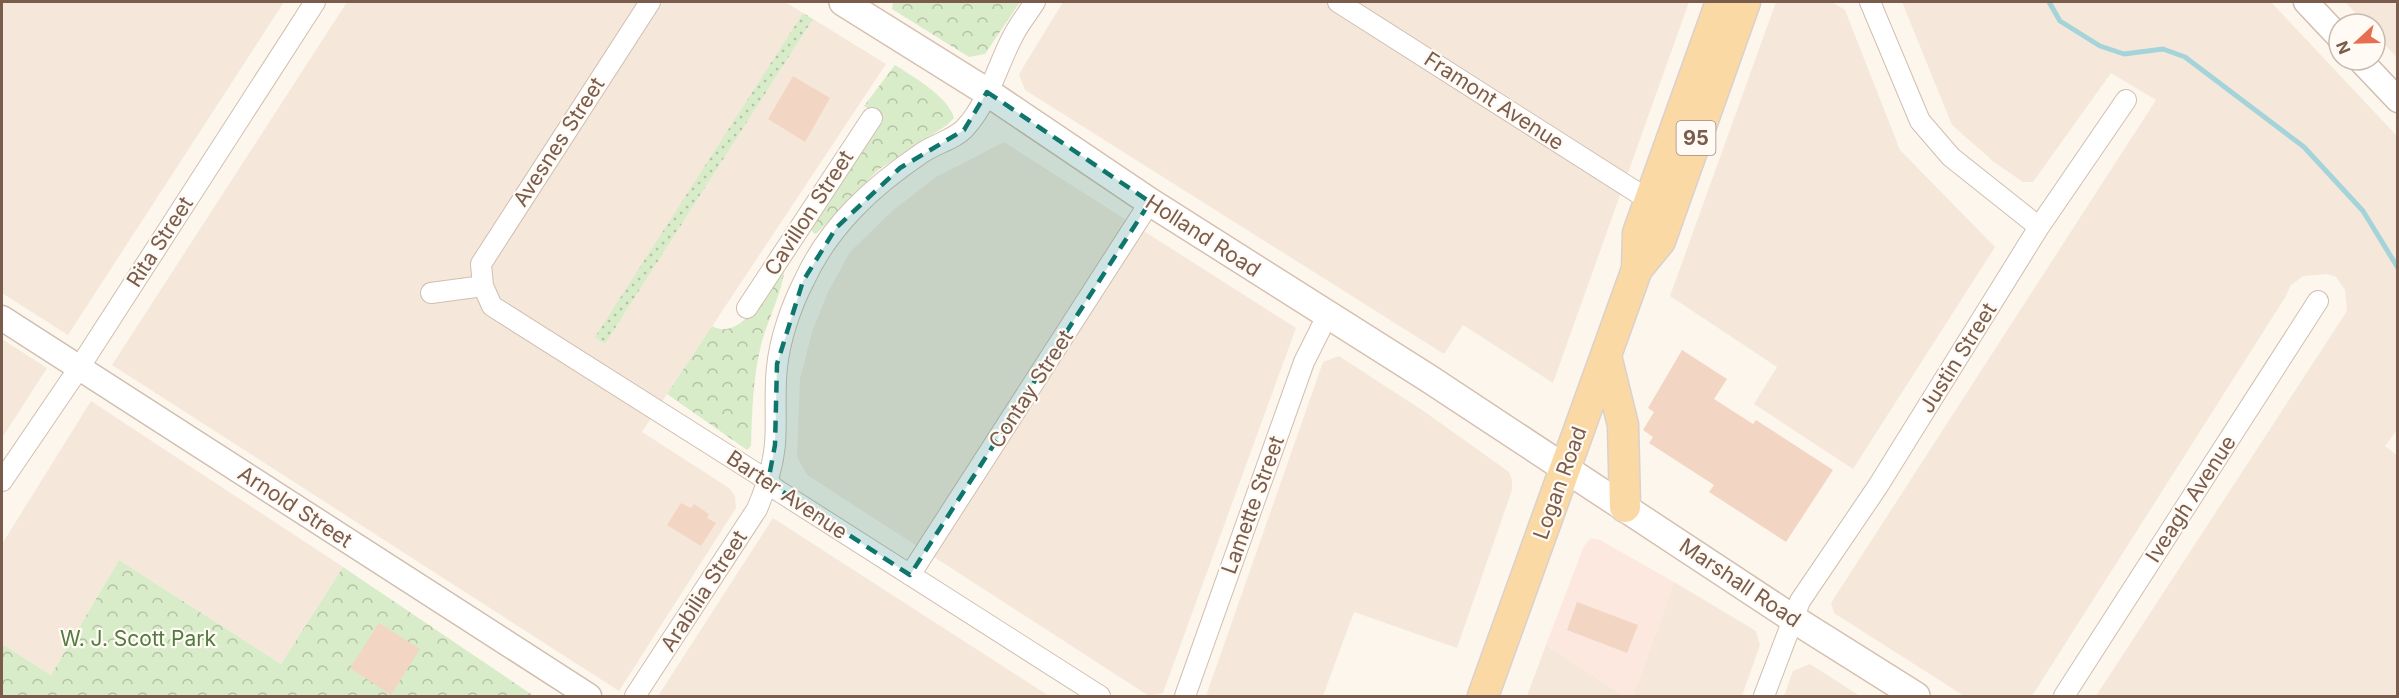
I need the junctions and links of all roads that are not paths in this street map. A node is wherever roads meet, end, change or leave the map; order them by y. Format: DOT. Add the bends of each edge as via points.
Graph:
graph roads {
  1 [pos="315,2"];
  2 [pos="650,2"];
  3 [pos="1035,2"];
  4 [pos="1338,2"];
  5 [pos="1721,2"];
  6 [pos="1745,2"];
  7 [pos="1870,2"];
  8 [pos="2306,2"];
  9 [pos="859,5"];
  10 [pos="2327,24"];
  11 [pos="2371,72"];
  12 [pos="987,92"];
  13 [pos="2126,100"];
  14 [pos="2397,100"];
  15 [pos="872,118"];
  16 [pos="1649,200"];
  17 [pos="1150,202"];
  18 [pos="2039,227"];
  19 [pos="791,241"];
  20 [pos="817,255"];
  21 [pos="1637,269"];
  22 [pos="483,286"];
  23 [pos="431,292"];
  24 [pos="2318,301"];
  25 [pos="747,308"];
  26 [pos="1327,316"];
  27 [pos="2,318"];
  28 [pos="1606,356"];
  29 [pos="79,368"];
  30 [pos="1565,468"];
  31 [pos="2,481"];
  32 [pos="768,482"];
  33 [pos="1626,507"];
  34 [pos="910,575"];
  35 [pos="1792,618"];
  36 [pos="589,696"];
  37 [pos="635,696"];
  38 [pos="1100,696"];
  39 [pos="1185,696"];
  40 [pos="1483,696"];
  41 [pos="1764,696"];
  42 [pos="1916,696"];
  43 [pos="2064,696"];
  1 -- 29 [label="street, Rita Street"];
  2 -- 22 [label="street, Avesnes Street" via="496,238 481,264"];
  3 -- 12 [label="street, Cavillon Street" via="1014,34"];
  4 -- 16 [label="street, Framont Avenue"];
  5 -- 16 [label="main road, Logan Road / 95"];
  6 -- 21 [label="main road, Logan Road / 95" via="1660,241"];
  7 -- 18 [label="street" via="1920,121 1951,157"];
  8 -- 10 [label="street"];
  9 -- 12 [label="main road, Holland Road"];
  11 -- 14 [label="street"];
  12 -- 17 [label="main road, Holland Road"];
  12 -- 20 [label="street, Cavillon Street" via="964,130 928,149 866,196"];
  13 -- 18 [label="street, Justin Street"];
  15 -- 19 [label="street, Cavillon Street"];
  16 -- 21 [label="main road, Logan Road / 95" via="1638,233"];
  17 -- 26 [label="main road, Holland Road"];
  17 -- 34 [label="street, Contay Street"];
  18 -- 35 [label="street, Justin Street"];
  19 -- 20 [label="street"];
  19 -- 25 [label="street, Cavillon Street"];
  20 -- 32 [label="street, Cavillon Street" via="803,281 777,364 775,445"];
  21 -- 28 [label="main road, Logan Road / 95"];
  22 -- 23 [label="street"];
  22 -- 32 [label="street, Barter Avenue" via="492,306"];
  24 -- 43 [label="street, Iveagh Avenue"];
  26 -- 30 [label="main road, Holland Road"];
  26 -- 39 [label="street, Lamette Street" via="1304,362"];
  27 -- 29 [label="street, Arnold Street"];
  28 -- 30 [label="main road, Logan Road / 95"];
  28 -- 33 [label="main road" via="1623,425"];
  29 -- 31 [label="street, Rita Street"];
  29 -- 36 [label="street, Arnold Street"];
  30 -- 33 [label="main road, Marshall Road"];
  30 -- 40 [label="main road, Logan Road / 95"];
  32 -- 34 [label="street, Barter Avenue"];
  32 -- 37 [label="street, Arabilia Street" via="757,509"];
  33 -- 35 [label="main road, Marshall Road"];
  34 -- 38 [label="street, Barter Avenue"];
  35 -- 41 [label="street, Justin Street"];
  35 -- 42 [label="main road, Marshall Road"];
}
